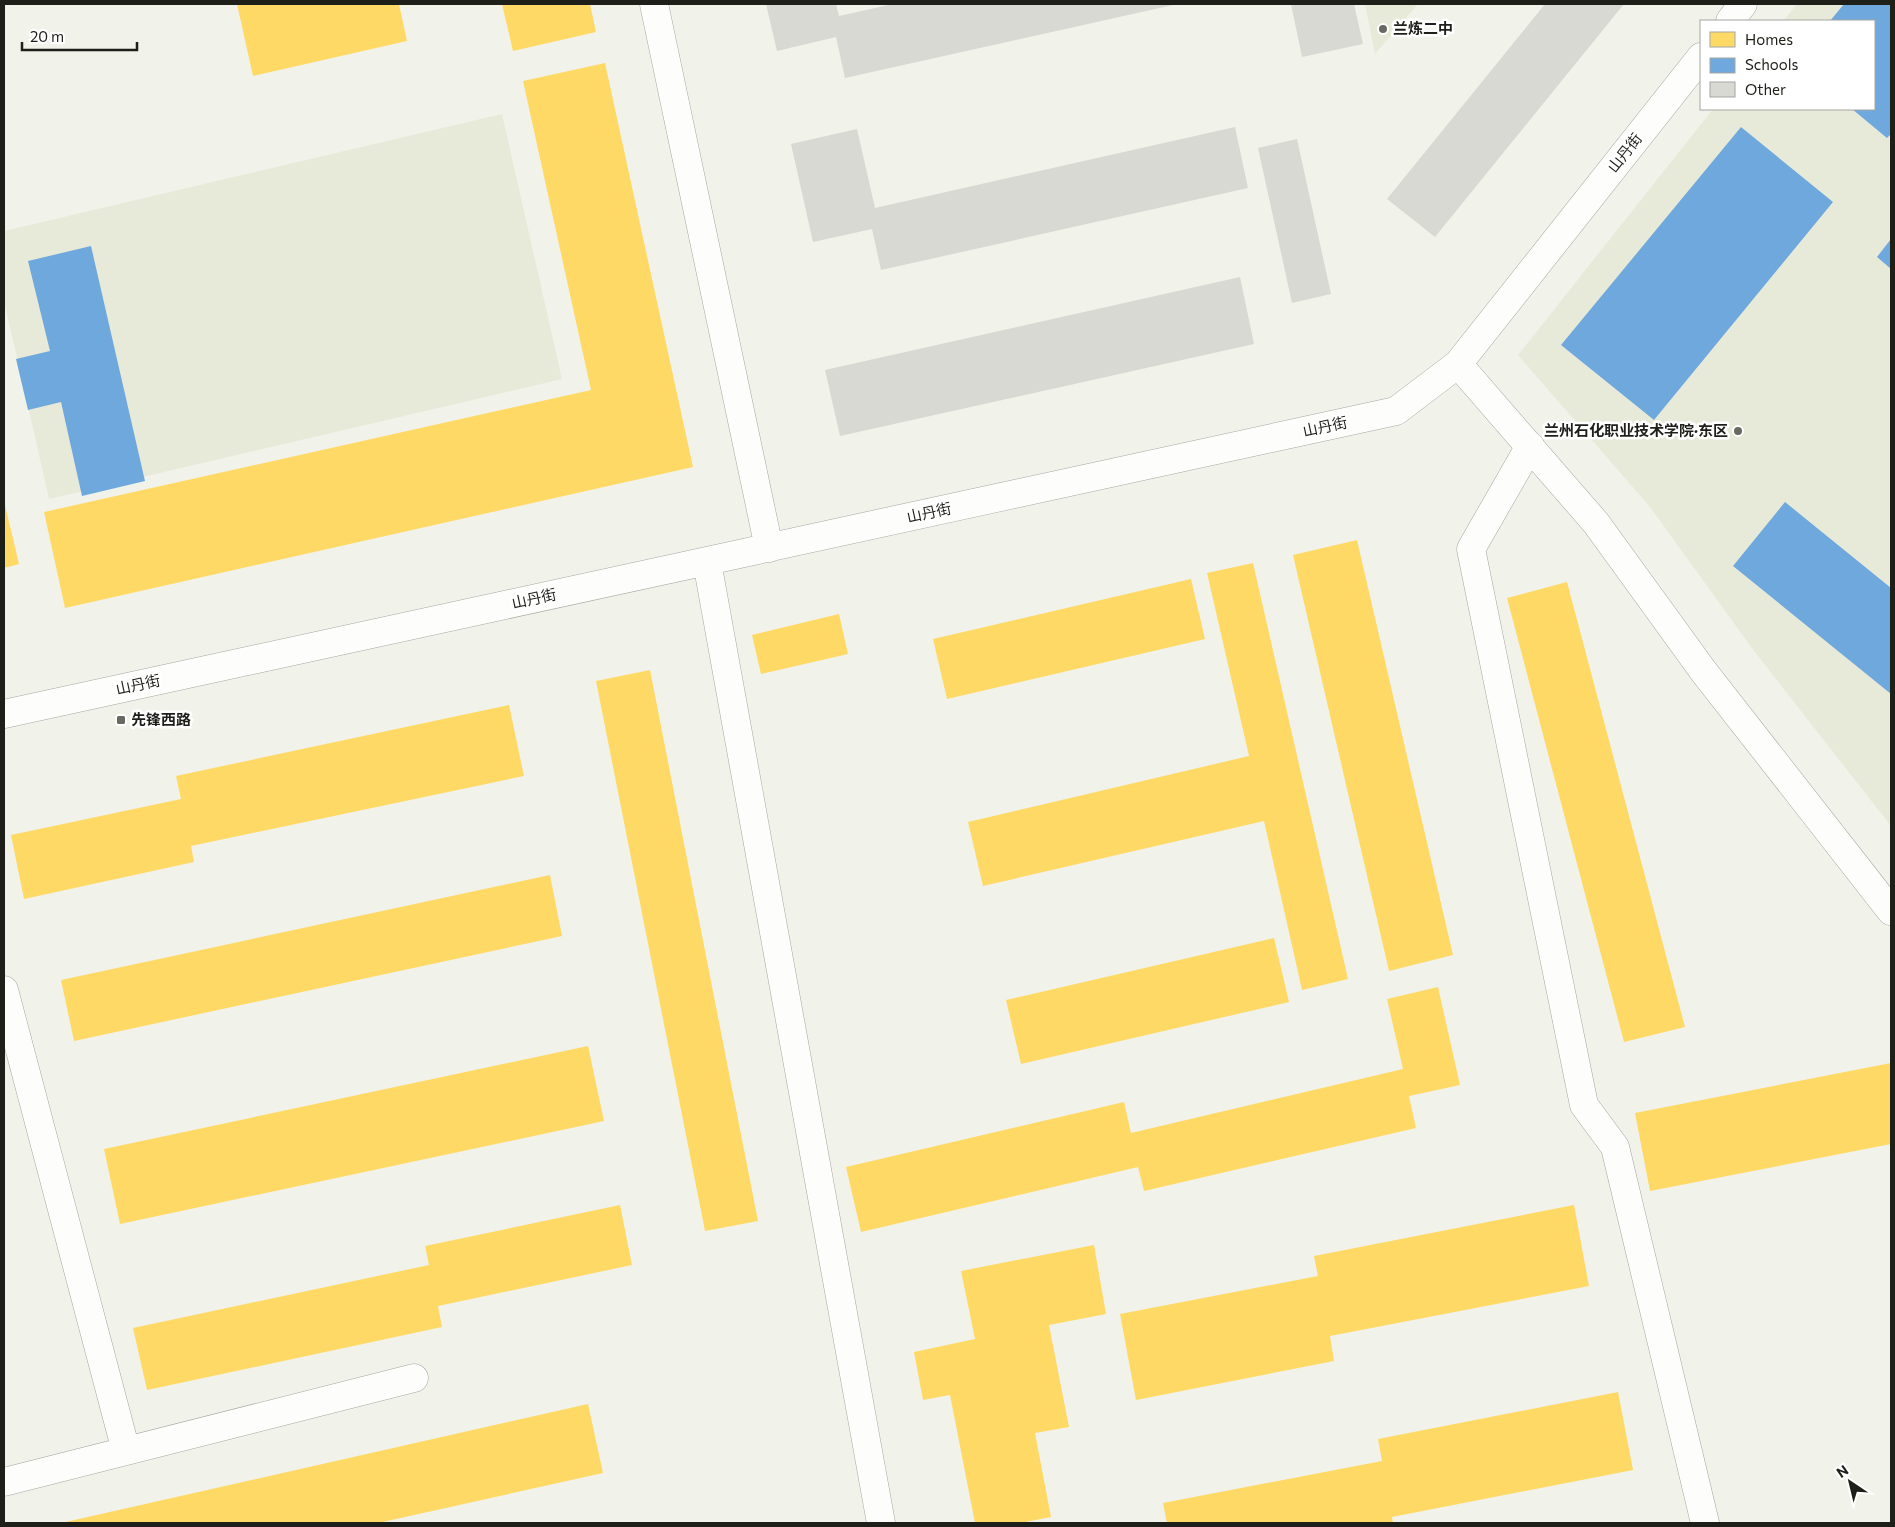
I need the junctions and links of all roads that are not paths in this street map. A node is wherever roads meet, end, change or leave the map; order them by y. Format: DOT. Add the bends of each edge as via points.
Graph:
graph roads {
  1 [pos="654,4"];
  2 [pos="1743,4"];
  3 [pos="1731,20"];
  4 [pos="1700,58"];
  5 [pos="1458,364"];
  6 [pos="1530,446"];
  7 [pos="769,548"];
  8 [pos="707,562"];
  9 [pos="4,714"];
  10 [pos="1891,911"];
  11 [pos="4,990"];
  12 [pos="414,1378"];
  13 [pos="126,1451"];
  14 [pos="4,1482"];
  15 [pos="881,1523"];
  16 [pos="1705,1523"];
  1 -- 7 [label="street"];
  2 -- 3 [label="street"];
  4 -- 5 [label="street, 山丹街"];
  5 -- 6 [label="street"];
  5 -- 7 [label="street, 山丹街" via="1396,411"];
  6 -- 10 [label="street" via="1596,523 1704,672"];
  6 -- 16 [label="street" via="1471,549 1584,1105 1614,1148"];
  7 -- 8 [label="street, 山丹街"];
  8 -- 9 [label="street, 山丹街"];
  8 -- 15 [label="street"];
  11 -- 13 [label="street"];
  12 -- 13 [label="street"];
  13 -- 14 [label="street"];
}
